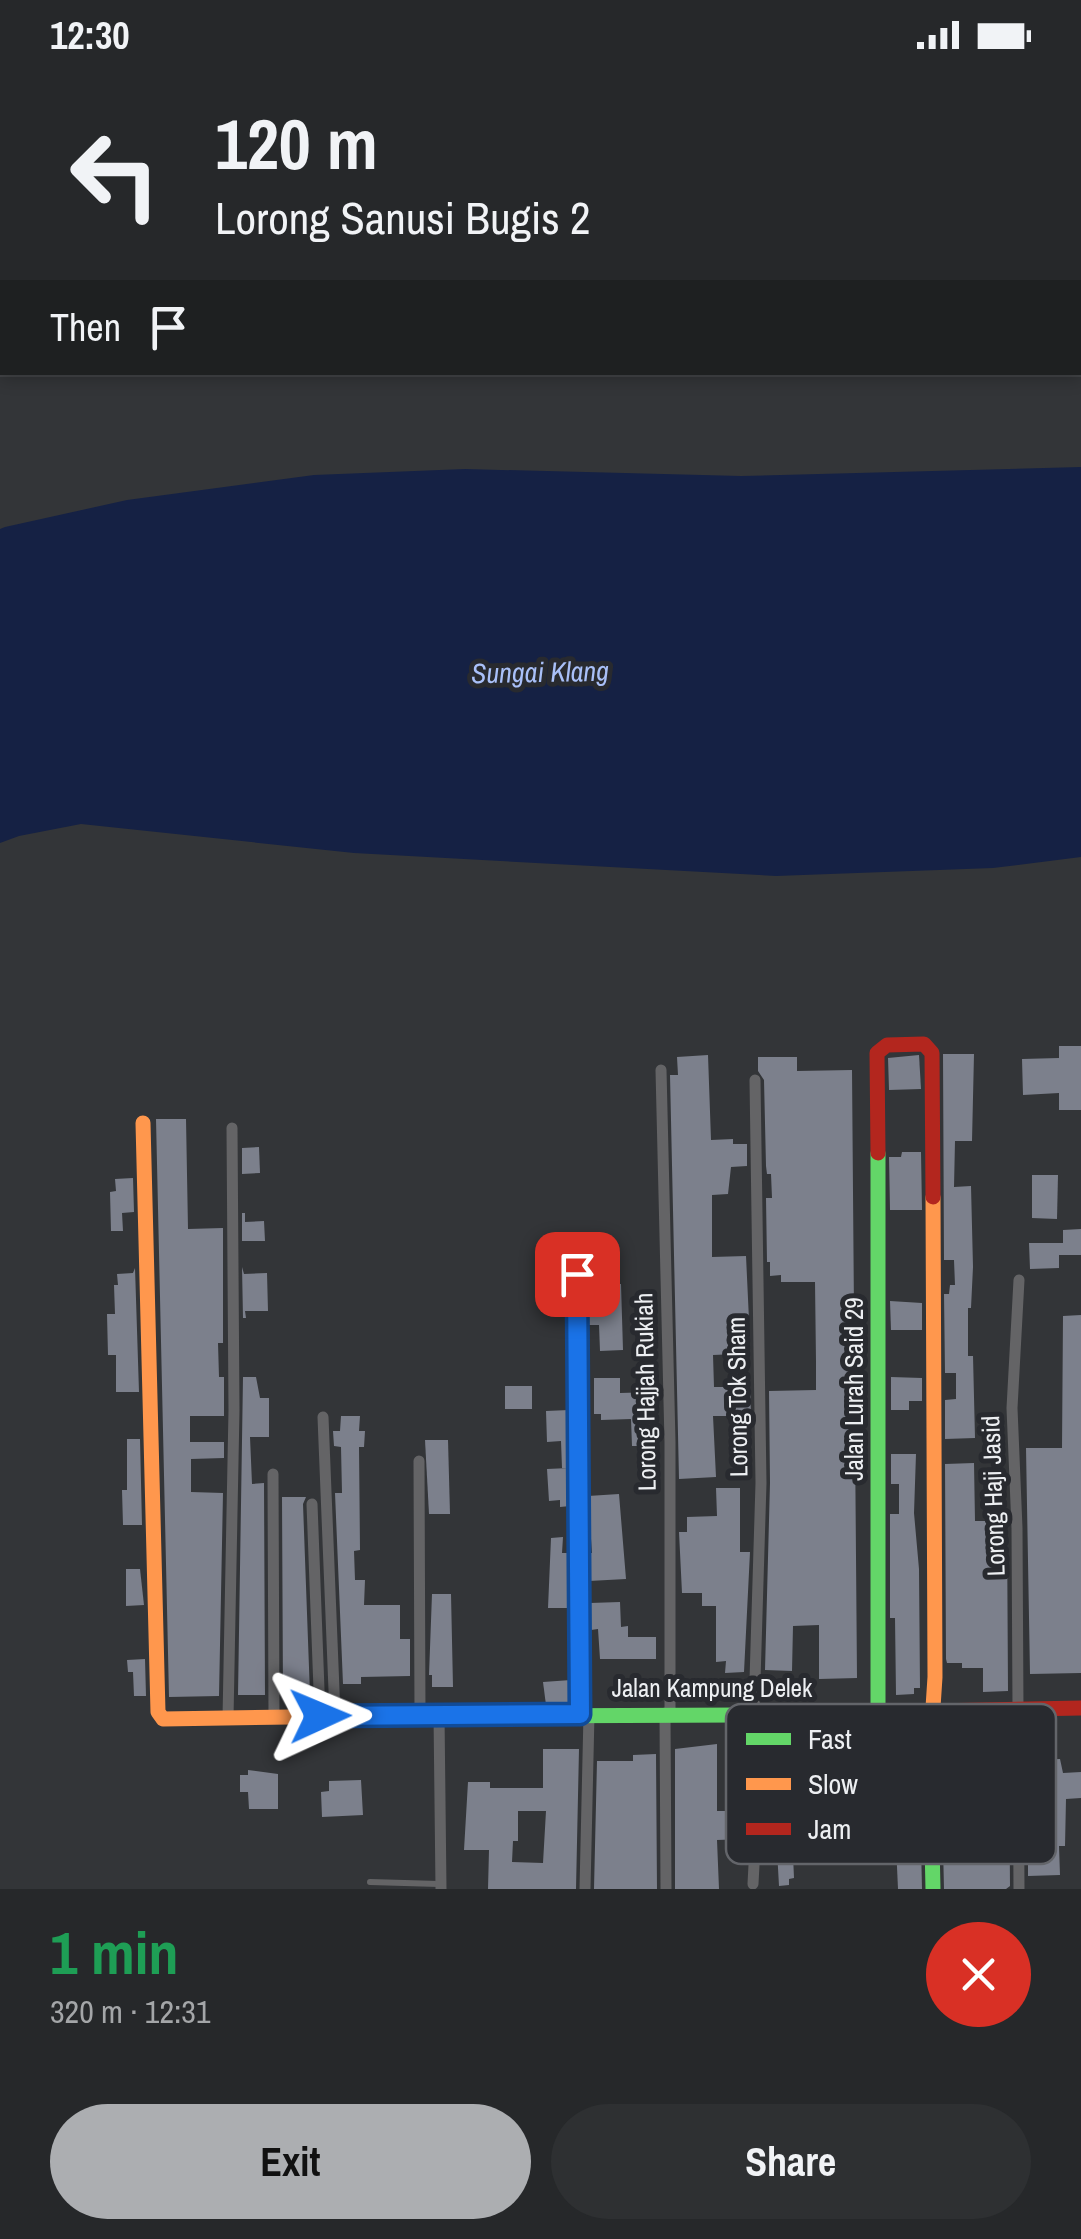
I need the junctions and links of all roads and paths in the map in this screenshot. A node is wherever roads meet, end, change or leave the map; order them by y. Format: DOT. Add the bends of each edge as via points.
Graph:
graph roads {
  1 [pos="661,1070"];
  2 [pos="755,1080"];
  3 [pos="143,1123"];
  4 [pos="232,1128"];
  5 [pos="577,1274"];
  6 [pos="1019,1280"];
  7 [pos="323,1417"];
  8 [pos="419,1460"];
  9 [pos="273,1474"];
  10 [pos="312,1504"];
  11 [pos="758,1704"];
  12 [pos="878,1704"];
  13 [pos="933,1704"];
  14 [pos="1020,1704"];
  15 [pos="1081,1708"];
  16 [pos="1056,1709"];
  17 [pos="668,1713"];
  18 [pos="726,1713"];
  19 [pos="420,1714"];
  20 [pos="438,1714"];
  21 [pos="585,1714"];
  22 [pos="327,1715"];
  23 [pos="228,1718"];
  24 [pos="274,1718"];
  25 [pos="754,1864"];
  26 [pos="933,1864"];
  27 [pos="1019,1864"];
  28 [pos="370,1882"];
  29 [pos="753,1884"];
  30 [pos="441,1886"];
  31 [pos="585,1889"];
  32 [pos="666,1889"];
  33 [pos="933,1889"];
  34 [pos="1019,1889"];
  1 -- 17 [label="street, Lorong Hajjah Rukiah"];
  2 -- 11 [label="street, Lorong Tok Sham"];
  3 -- 23 [label="street, Jalan Kampung Delek" via="158,1712 163,1719"];
  4 -- 23 [label="street"];
  5 -- 21 [label="street"];
  6 -- 14 [label="street, Lorong Haji Jasid" via="1012,1408"];
  7 -- 22 [label="street"];
  8 -- 19 [label="street"];
  9 -- 24 [label="street"];
  10 -- 22 [label="street"];
  12 -- 13 [label="street, Jalan Lurah Said 29" via="876,1065 887,1045 924,1044 932,1054"];
  15 -- 16 [label="street, Jalan Kampung Delek"];
  17 -- 18 [label="street, Jalan Kampung Delek"];
  17 -- 21 [label="street, Jalan Kampung Delek"];
  17 -- 32 [label="street, Lorong Hajjah Rukiah"];
  19 -- 20 [label="street, Jalan Kampung Delek"];
  19 -- 22 [label="street, Jalan Kampung Delek"];
  20 -- 21 [label="street, Jalan Kampung Delek"];
  20 -- 30 [label="street"];
  21 -- 31 [label="street"];
  22 -- 24 [label="street, Jalan Kampung Delek"];
  23 -- 24 [label="street, Jalan Kampung Delek"];
  25 -- 29 [label="street, Lorong Tok Sham"];
  26 -- 33 [label="street"];
  27 -- 34 [label="street, Lorong Haji Jasid"];
  28 -- 30 [label="lane"];
}
